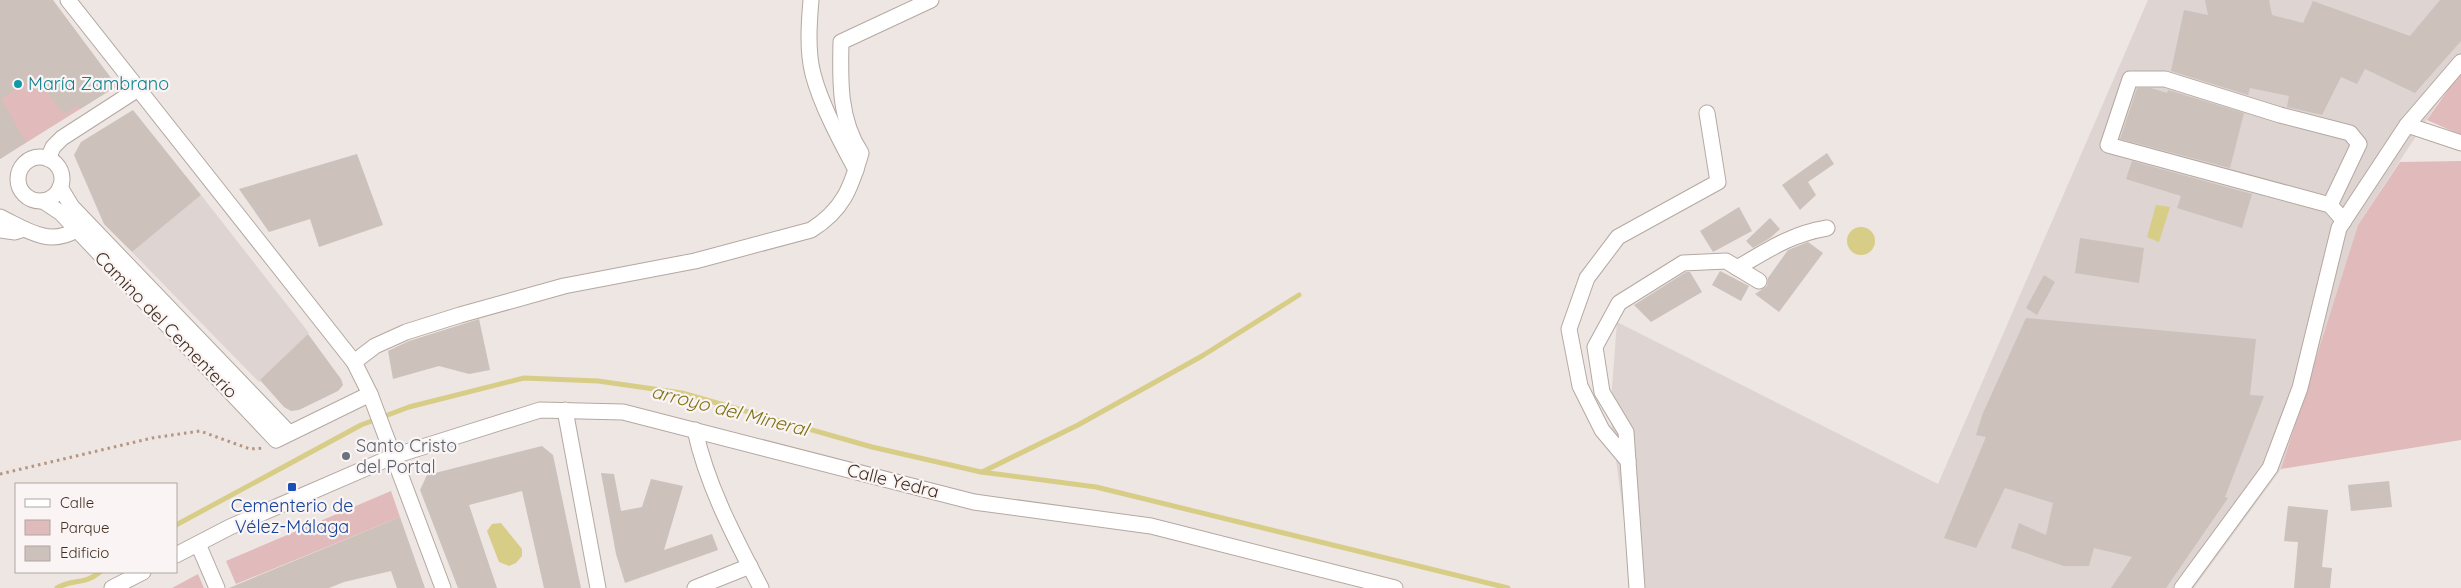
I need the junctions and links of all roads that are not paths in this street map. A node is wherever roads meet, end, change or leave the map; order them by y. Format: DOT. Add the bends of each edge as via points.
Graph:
graph roads {
  1 [pos="68,0"];
  2 [pos="811,0"];
  3 [pos="931,0"];
  4 [pos="2461,62"];
  5 [pos="138,89"];
  6 [pos="1707,113"];
  7 [pos="2407,125"];
  8 [pos="2461,143"];
  9 [pos="48,159"];
  10 [pos="856,170"];
  11 [pos="60,187"];
  12 [pos="43,201"];
  13 [pos="2330,205"];
  14 [pos="0,216"];
  15 [pos="2344,221"];
  16 [pos="1827,228"];
  17 [pos="24,229"];
  18 [pos="0,230"];
  19 [pos="76,230"];
  20 [pos="1737,268"];
  21 [pos="1759,281"];
  22 [pos="354,362"];
  23 [pos="370,394"];
  24 [pos="565,410"];
  25 [pos="694,430"];
  26 [pos="282,437"];
  27 [pos="394,456"];
  28 [pos="1628,461"];
  29 [pos="198,544"];
  30 [pos="178,554"];
  31 [pos="750,566"];
  32 [pos="141,573"];
  33 [pos="112,588"];
  34 [pos="217,588"];
  35 [pos="443,588"];
  36 [pos="598,588"];
  37 [pos="695,588"];
  38 [pos="761,588"];
  39 [pos="1395,588"];
  40 [pos="1637,588"];
  41 [pos="2182,588"];
  1 -- 5 [label="street"];
  2 -- 10 [label="street" via="809,22 813,74 838,136"];
  3 -- 10 [label="street" via="841,42 840,90 852,139 861,153"];
  4 -- 7 [label="street"];
  5 -- 9 [label="street" via="62,138"];
  5 -- 22 [label="street"];
  6 -- 28 [label="street" via="1718,182 1618,238 1587,278 1569,329 1580,386 1602,430"];
  7 -- 8 [label="street"];
  7 -- 15 [label="street"];
  9 -- 11 [label="street" via="59,168"];
  9 -- 12 [label="street" via="28,161 18,180 23,193"];
  10 -- 22 [label="street" via="851,190 826,220 811,230 694,260 564,286 460,315 406,332 375,346"];
  11 -- 12 [label="street" via="54,196"];
  11 -- 26 [label="street, Camino del Cementerio" via="72,207"];
  12 -- 19 [label="street, Camino del Cementerio" via="53,205"];
  13 -- 13 [label="street" via="2108,145 2130,79 2165,78 2280,115 2350,133 2359,144"];
  13 -- 15 [label="street"];
  14 -- 17 [label="street"];
  15 -- 41 [label="street" via="2339,228 2300,388 2270,468"];
  16 -- 20 [label="street" via="1789,237"];
  17 -- 18 [label="street" via="15,232"];
  17 -- 19 [label="street" via="42,237 59,237"];
  19 -- 26 [label="street, Camino del Cementerio"];
  20 -- 21 [label="street"];
  20 -- 28 [label="street" via="1726,261 1683,263 1619,302 1595,347 1602,392 1626,432"];
  22 -- 23 [label="street"];
  23 -- 26 [label="street"];
  23 -- 27 [label="street"];
  24 -- 25 [label="street, Calle Yedra" via="624,412"];
  24 -- 27 [label="street, Calle Yedra" via="540,410"];
  24 -- 36 [label="street"];
  25 -- 31 [label="street" via="701,457"];
  25 -- 39 [label="street, Calle Yedra" via="974,502 1151,526"];
  27 -- 29 [label="street, Calle Yedra"];
  27 -- 35 [label="street"];
  28 -- 40 [label="street"];
  29 -- 30 [label="street, Calle Yedra"];
  29 -- 34 [label="street"];
  31 -- 37 [label="street"];
  31 -- 38 [label="street"];
  32 -- 33 [label="street"];
}
